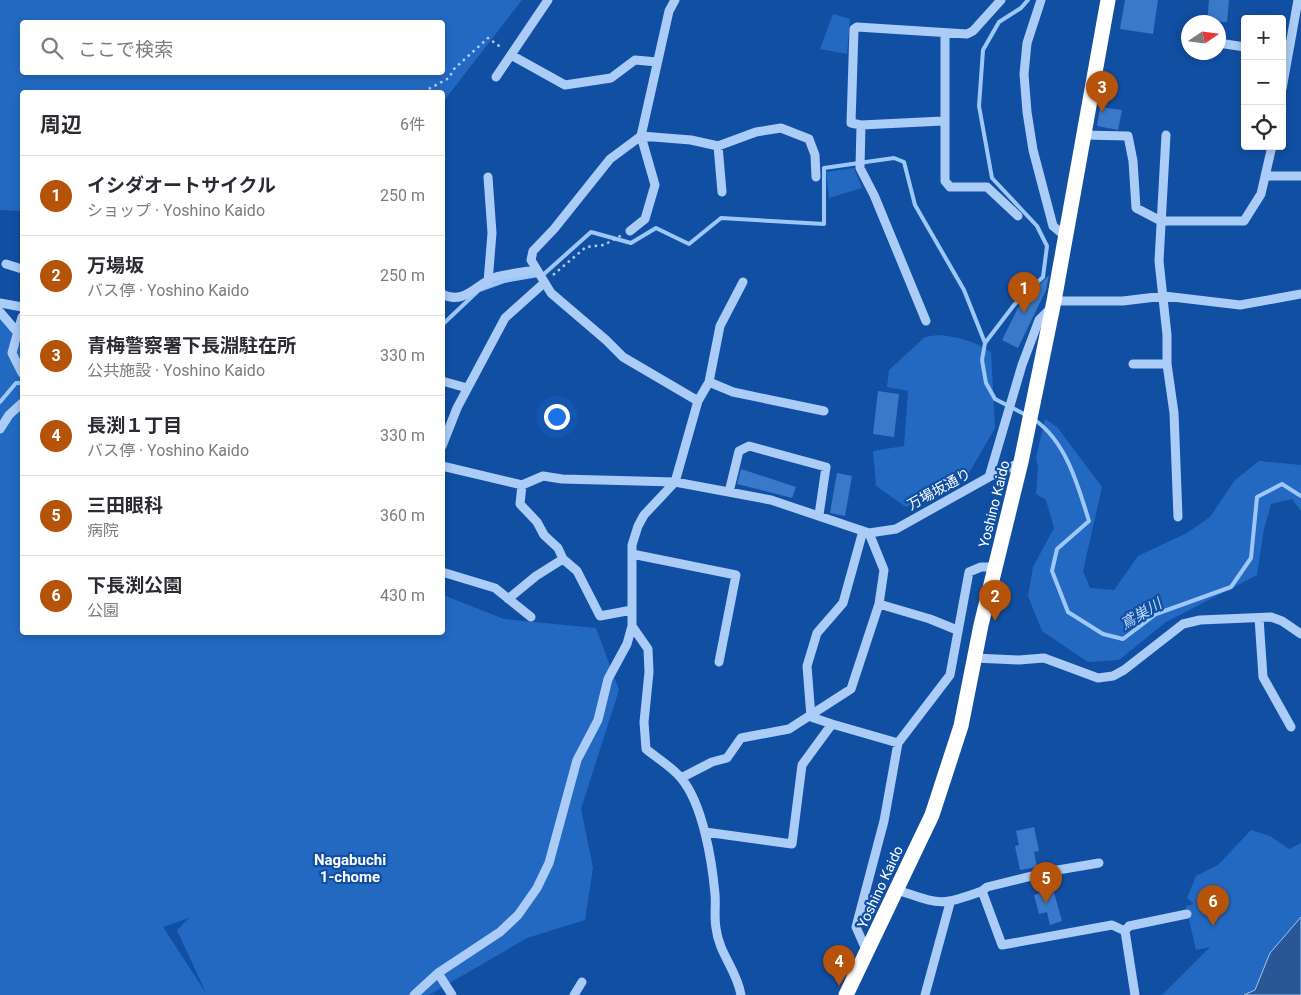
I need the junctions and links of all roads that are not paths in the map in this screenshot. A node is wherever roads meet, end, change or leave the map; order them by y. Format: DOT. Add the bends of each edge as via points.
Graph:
graph roads {
  1 [pos="548,0"];
  2 [pos="675,0"];
  3 [pos="1001,0"];
  4 [pos="1041,0"];
  5 [pos="1108,0"];
  6 [pos="1298,0"];
  7 [pos="945,33"];
  8 [pos="1226,44"];
  9 [pos="1241,46"];
  10 [pos="1286,52"];
  11 [pos="511,55"];
  12 [pos="657,62"];
  13 [pos="496,77"];
  14 [pos="943,121"];
  15 [pos="860,125"];
  16 [pos="1083,135"];
  17 [pos="1166,135"];
  18 [pos="640,136"];
  19 [pos="718,146"];
  20 [pos="1271,150"];
  21 [pos="1267,176"];
  22 [pos="1301,176"];
  23 [pos="488,177"];
  24 [pos="816,177"];
  25 [pos="722,192"];
  26 [pos="1018,216"];
  27 [pos="1161,221"];
  28 [pos="630,231"];
  29 [pos="1065,236"];
  30 [pos="6,264"];
  31 [pos="20,268"];
  32 [pos="535,270"];
  33 [pos="488,282"];
  34 [pos="743,282"];
  35 [pos="543,283"];
  36 [pos="1301,294"];
  37 [pos="445,295"];
  38 [pos="1164,296"];
  39 [pos="0,303"];
  40 [pos="1053,304"];
  41 [pos="20,307"];
  42 [pos="0,312"];
  43 [pos="926,321"];
  44 [pos="20,325"];
  45 [pos="18,333"];
  46 [pos="1133,364"];
  47 [pos="1167,364"];
  48 [pos="20,369"];
  49 [pos="445,381"];
  50 [pos="709,382"];
  51 [pos="467,388"];
  52 [pos="698,401"];
  53 [pos="20,405"];
  54 [pos="824,411"];
  55 [pos="0,429"];
  56 [pos="445,439"];
  57 [pos="1021,462"];
  58 [pos="445,467"];
  59 [pos="989,477"];
  60 [pos="675,482"];
  61 [pos="522,485"];
  62 [pos="729,492"];
  63 [pos="820,515"];
  64 [pos="1178,517"];
  65 [pos="866,532"];
  66 [pos="632,554"];
  67 [pos="563,559"];
  68 [pos="995,567"];
  69 [pos="445,573"];
  70 [pos="508,599"];
  71 [pos="879,604"];
  72 [pos="632,610"];
  73 [pos="531,617"];
  74 [pos="1259,618"];
  75 [pos="632,626"];
  76 [pos="958,630"];
  77 [pos="1301,634"];
  78 [pos="974,658"];
  79 [pos="719,662"];
  80 [pos="811,717"];
  81 [pos="832,724"];
  82 [pos="1291,727"];
  83 [pos="898,743"];
  84 [pos="681,778"];
  85 [pos="705,832"];
  86 [pos="1099,864"];
  87 [pos="897,890"];
  88 [pos="982,891"];
  89 [pos="950,903"];
  90 [pos="1187,914"];
  91 [pos="1125,931"];
  92 [pos="867,952"];
  93 [pos="438,973"];
  94 [pos="582,982"];
  95 [pos="414,995"];
  96 [pos="452,995"];
  97 [pos="574,995"];
  98 [pos="741,995"];
  99 [pos="846,995"];
  100 [pos="925,995"];
  101 [pos="1135,995"];
  1 -- 11 [label="street"];
  2 -- 12 [label="street" via="669,11"];
  3 -- 7 [label="street" via="973,31 967,34"];
  4 -- 29 [label="street" via="1027,43 1024,74 1027,112 1033,150 1053,226"];
  5 -- 16 [label="highway, Yoshino Kaido"];
  6 -- 10 [label="street"];
  7 -- 14 [label="street"];
  7 -- 15 [label="street" via="854,29 851,123"];
  8 -- 9 [label="street"];
  11 -- 12 [label="street" via="565,85 610,78 635,60"];
  11 -- 13 [label="street"];
  12 -- 18 [label="street"];
  14 -- 15 [label="street"];
  14 -- 26 [label="street" via="945,181 950,187 987,186"];
  15 -- 43 [label="street" via="860,168"];
  16 -- 27 [label="street" via="1128,136 1136,208"];
  16 -- 29 [label="highway, Yoshino Kaido"];
  17 -- 27 [label="street"];
  18 -- 19 [label="street" via="691,140"];
  18 -- 28 [label="street" via="655,185 645,219"];
  18 -- 32 [label="street" via="610,159 533,251 531,260"];
  19 -- 24 [label="street" via="756,132 781,128 809,138 815,155"];
  19 -- 25 [label="street"];
  20 -- 21 [label="street"];
  21 -- 22 [label="street"];
  21 -- 27 [label="street" via="1261,194 1244,221"];
  23 -- 33 [label="street" via="492,233"];
  27 -- 38 [label="street" via="1159,261"];
  29 -- 40 [label="highway, Yoshino Kaido"];
  30 -- 31 [label="street"];
  32 -- 33 [label="street"];
  32 -- 35 [label="street"];
  33 -- 37 [label="street" via="468,295 451,298"];
  34 -- 50 [label="street" via="720,326"];
  35 -- 51 [label="street" via="505,318"];
  35 -- 52 [label="street" via="623,357"];
  36 -- 38 [label="street" via="1240,305"];
  38 -- 40 [label="street"];
  38 -- 47 [label="street"];
  39 -- 41 [label="street"];
  40 -- 57 [label="highway, Yoshino Kaido"];
  40 -- 59 [label="street" via="1039,320"];
  42 -- 45 [label="street"];
  44 -- 45 [label="street"];
  45 -- 48 [label="street" via="12,353"];
  46 -- 47 [label="street"];
  47 -- 64 [label="street" via="1174,413"];
  49 -- 51 [label="street"];
  50 -- 52 [label="street"];
  50 -- 54 [label="street" via="733,392"];
  51 -- 56 [label="street"];
  52 -- 60 [label="street"];
  53 -- 55 [label="street"];
  57 -- 59 [label="street, 万場坂通り"];
  57 -- 68 [label="highway, Yoshino Kaido"];
  58 -- 61 [label="street"];
  59 -- 65 [label="street, 万場坂通り" via="896,528"];
  60 -- 61 [label="street" via="543,476"];
  60 -- 62 [label="street"];
  60 -- 66 [label="street" via="644,515"];
  61 -- 67 [label="street" via="520,504 558,548"];
  62 -- 63 [label="street" via="771,500"];
  62 -- 63 [label="street" via="739,451 749,446 826,467"];
  63 -- 65 [label="street"];
  65 -- 71 [label="street" via="884,570"];
  65 -- 80 [label="street" via="843,603 817,633 807,666"];
  66 -- 72 [label="street"];
  66 -- 79 [label="street" via="736,575"];
  67 -- 70 [label="street"];
  67 -- 72 [label="street" via="578,571 600,616"];
  68 -- 76 [label="street" via="981,567 969,572"];
  68 -- 78 [label="highway, Yoshino Kaido"];
  69 -- 70 [label="street" via="495,588"];
  70 -- 73 [label="street"];
  71 -- 76 [label="street"];
  71 -- 80 [label="street" via="850,689"];
  72 -- 75 [label="street"];
  74 -- 77 [label="street" via="1271,617 1282,621"];
  74 -- 78 [label="street" via="1200,620 1183,624 1113,676 1090,676 1044,658"];
  74 -- 82 [label="street" via="1263,677"];
  75 -- 84 [label="street" via="648,649 644,722 646,749"];
  75 -- 93 [label="street" via="627,644 608,679 598,720 577,760 548,863 537,888 518,915 500,932"];
  76 -- 83 [label="street" via="950,675"];
  78 -- 87 [label="highway, Yoshino Kaido" via="952,760 932,815"];
  80 -- 81 [label="street"];
  80 -- 84 [label="street" via="789,729 741,738 727,758"];
  81 -- 83 [label="street"];
  81 -- 85 [label="street" via="802,765 792,844"];
  83 -- 92 [label="street" via="884,820 856,927"];
  84 -- 85 [label="street"];
  85 -- 98 [label="street" via="715,896 716,929 724,957 737,975"];
  86 -- 88 [label="street" via="1052,871"];
  87 -- 89 [label="street" via="938,903"];
  87 -- 92 [label="highway, Yoshino Kaido"];
  88 -- 89 [label="street"];
  88 -- 91 [label="street" via="1002,945 1112,925"];
  89 -- 100 [label="street"];
  90 -- 91 [label="street" via="1129,926"];
  91 -- 101 [label="street"];
  92 -- 99 [label="highway, Yoshino Kaido"];
  93 -- 95 [label="street"];
  93 -- 96 [label="street"];
  94 -- 97 [label="street"];
}
